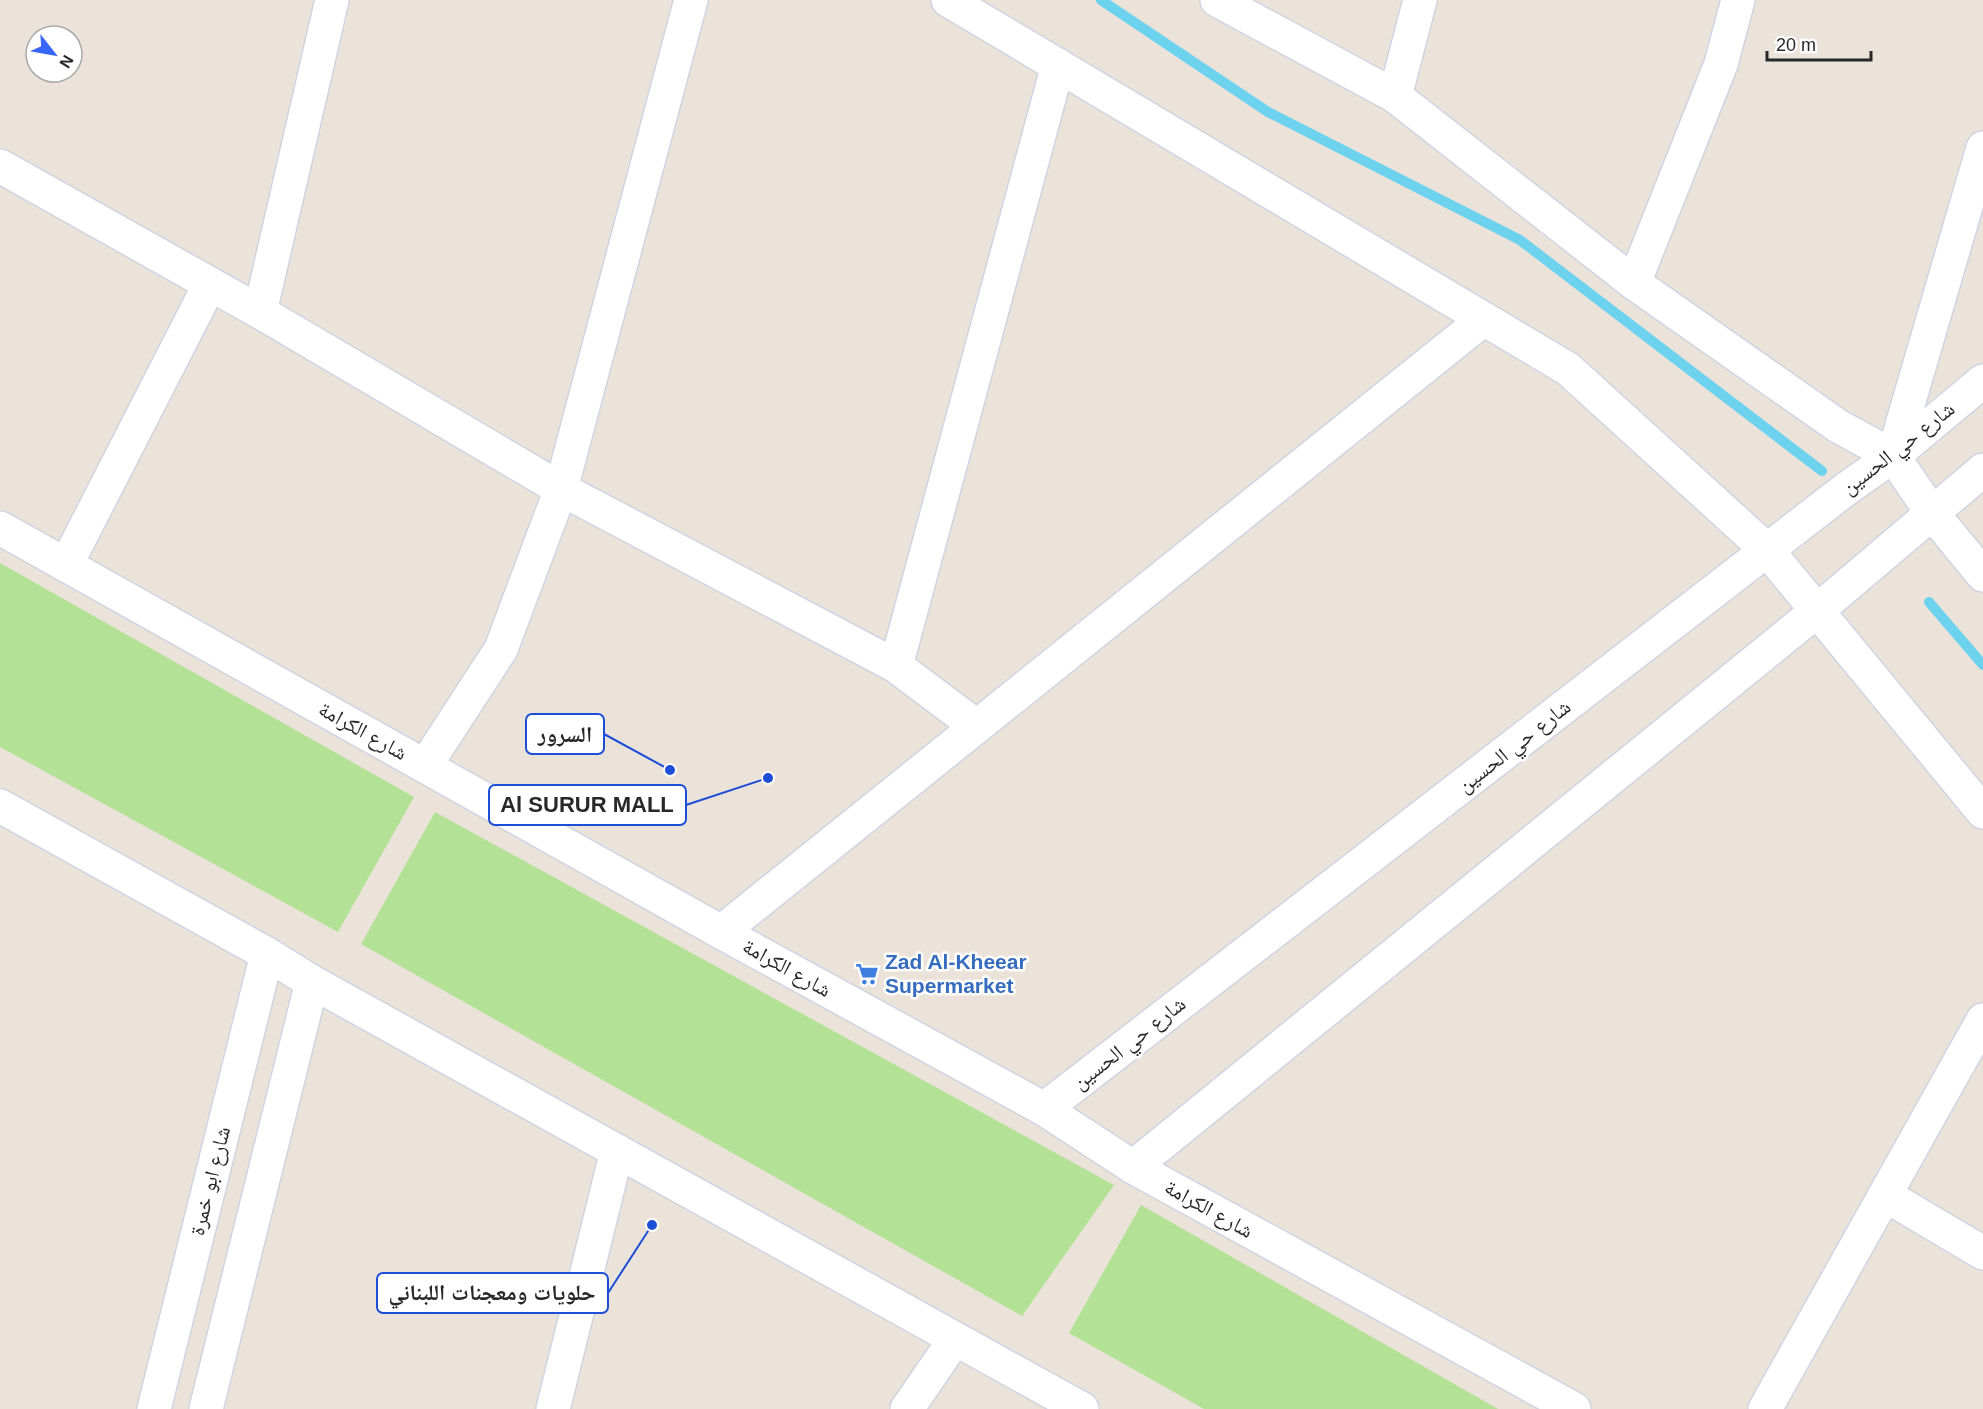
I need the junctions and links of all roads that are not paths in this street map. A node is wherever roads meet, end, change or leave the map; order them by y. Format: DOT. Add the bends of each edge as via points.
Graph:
graph roads {
  1 [pos="332,0"];
  2 [pos="691,0"];
  3 [pos="948,0"];
  4 [pos="1217,0"];
  5 [pos="1420,0"];
  6 [pos="1738,0"];
  7 [pos="1058,65"];
  8 [pos="1395,96"];
  9 [pos="1983,148"];
  10 [pos="0,166"];
  11 [pos="1634,283"];
  12 [pos="210,284"];
  13 [pos="260,312"];
  14 [pos="1484,319"];
  15 [pos="1983,381"];
  16 [pos="1893,456"];
  17 [pos="1983,470"];
  18 [pos="561,489"];
  19 [pos="1932,513"];
  20 [pos="0,528"];
  21 [pos="1767,550"];
  22 [pos="66,565"];
  23 [pos="1983,575"];
  24 [pos="1818,610"];
  25 [pos="896,666"];
  26 [pos="976,726"];
  27 [pos="425,766"];
  28 [pos="0,806"];
  29 [pos="1983,812"];
  30 [pos="722,932"];
  31 [pos="267,954"];
  32 [pos="312,982"];
  33 [pos="1983,1020"];
  34 [pos="1044,1109"];
  35 [pos="616,1151"];
  36 [pos="1133,1167"];
  37 [pos="1885,1195"];
  38 [pos="1983,1253"];
  39 [pos="955,1339"];
  40 [pos="154,1409"];
  41 [pos="206,1409"];
  42 [pos="553,1409"];
  43 [pos="907,1409"];
  44 [pos="1082,1409"];
  45 [pos="1574,1409"];
  46 [pos="1765,1409"];
  1 -- 13 [label="street"];
  2 -- 18 [label="street"];
  3 -- 7 [label="street"];
  4 -- 8 [label="street"];
  5 -- 8 [label="street"];
  6 -- 11 [label="street" via="1721,64"];
  7 -- 14 [label="street"];
  7 -- 25 [label="street"];
  8 -- 11 [label="street"];
  9 -- 16 [label="street"];
  10 -- 12 [label="street"];
  11 -- 16 [label="street" via="1839,426"];
  12 -- 13 [label="street"];
  12 -- 22 [label="street"];
  13 -- 18 [label="street"];
  14 -- 21 [label="street" via="1568,369"];
  14 -- 26 [label="street"];
  15 -- 16 [label="street, شارع حي الحسين"];
  16 -- 19 [label="street"];
  16 -- 21 [label="street, شارع حي الحسين"];
  17 -- 19 [label="street"];
  18 -- 25 [label="street"];
  18 -- 27 [label="street" via="501,649"];
  19 -- 23 [label="street"];
  19 -- 24 [label="street"];
  20 -- 22 [label="street, شارع الكرامة"];
  21 -- 24 [label="street"];
  21 -- 34 [label="street, شارع حي الحسين"];
  22 -- 27 [label="street, شارع الكرامة"];
  24 -- 29 [label="street"];
  24 -- 36 [label="street"];
  25 -- 26 [label="street"];
  26 -- 30 [label="street"];
  27 -- 30 [label="street, شارع الكرامة"];
  28 -- 31 [label="street"];
  30 -- 34 [label="street, شارع الكرامة"];
  31 -- 32 [label="street"];
  31 -- 40 [label="street, شارع ابو خمرة"];
  32 -- 35 [label="street"];
  32 -- 41 [label="street"];
  33 -- 37 [label="street"];
  34 -- 36 [label="street, شارع الكرامة"];
  35 -- 39 [label="street"];
  35 -- 42 [label="street"];
  36 -- 45 [label="street, شارع الكرامة"];
  37 -- 38 [label="street"];
  37 -- 46 [label="street"];
  39 -- 43 [label="street"];
  39 -- 44 [label="street"];
}
